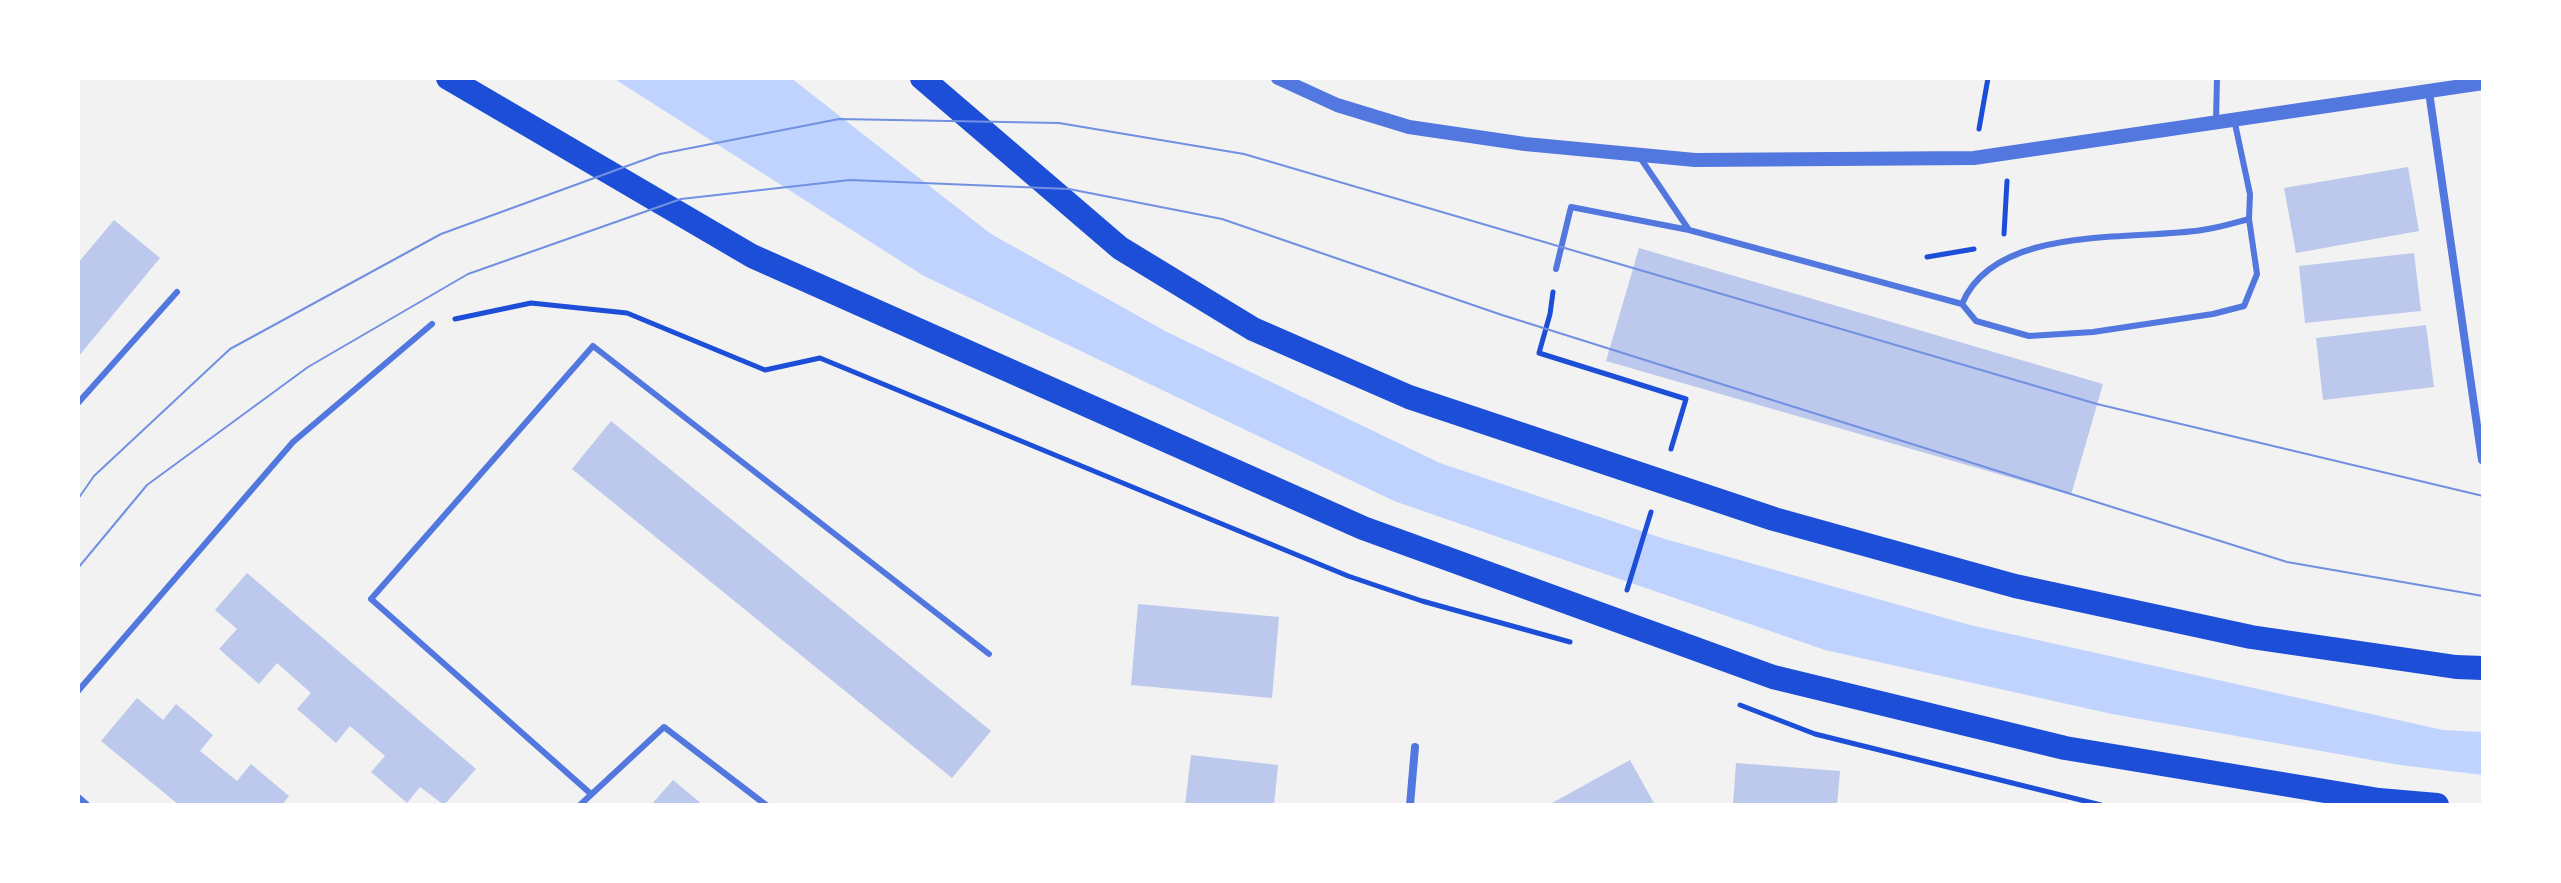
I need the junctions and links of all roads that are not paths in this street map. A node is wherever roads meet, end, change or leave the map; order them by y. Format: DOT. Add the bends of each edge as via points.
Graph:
graph roads {
  1 [pos="448,78"];
  2 [pos="922,78"];
  3 [pos="1278,78"];
  4 [pos="2217,78"];
  5 [pos="2483,83"];
  6 [pos="2429,92"];
  7 [pos="2234,119"];
  8 [pos="2216,121"];
  9 [pos="1638,154"];
  10 [pos="2249,219"];
  11 [pos="1689,230"];
  12 [pos="1556,269"];
  13 [pos="177,292"];
  14 [pos="1962,304"];
  15 [pos="432,324"];
  16 [pos="78,403"];
  17 [pos="2482,460"];
  18 [pos="989,654"];
  19 [pos="2483,668"];
  20 [pos="78,691"];
  21 [pos="1415,747"];
  22 [pos="591,794"];
  23 [pos="78,798"];
  24 [pos="86,805"];
  25 [pos="580,805"];
  26 [pos="766,805"];
  27 [pos="1410,805"];
  28 [pos="2437,805"];
  1 -- 28 [label="highway" via="752,256 1392,538 1773,677 2065,748"];
  2 -- 19 [label="highway" via="1120,248 1253,329 1409,397 1774,519 2015,586 2251,637"];
  3 -- 9 [label="street" via="1337,105 1409,127"];
  4 -- 8 [label="lane"];
  5 -- 6 [label="street"];
  6 -- 7 [label="street"];
  6 -- 17 [label="street"];
  7 -- 8 [label="street"];
  7 -- 10 [label="lane" via="2250,194"];
  8 -- 9 [label="street" via="1974,158 1695,160"];
  9 -- 11 [label="lane"];
  10 -- 14 [label="lane" via="2202,230 2053,244 1985,271"];
  10 -- 14 [label="lane" via="2257,274 2244,306 2093,332 2029,336 1976,321"];
  11 -- 12 [label="lane" via="1571,207"];
  11 -- 14 [label="lane"];
  13 -- 16 [label="lane"];
  15 -- 20 [label="lane" via="293,442"];
  18 -- 22 [label="lane" via="593,346 371,599"];
  21 -- 27 [label="street"];
  22 -- 25 [label="lane"];
  22 -- 26 [label="lane" via="664,727"];
  23 -- 24 [label="street"];
}
